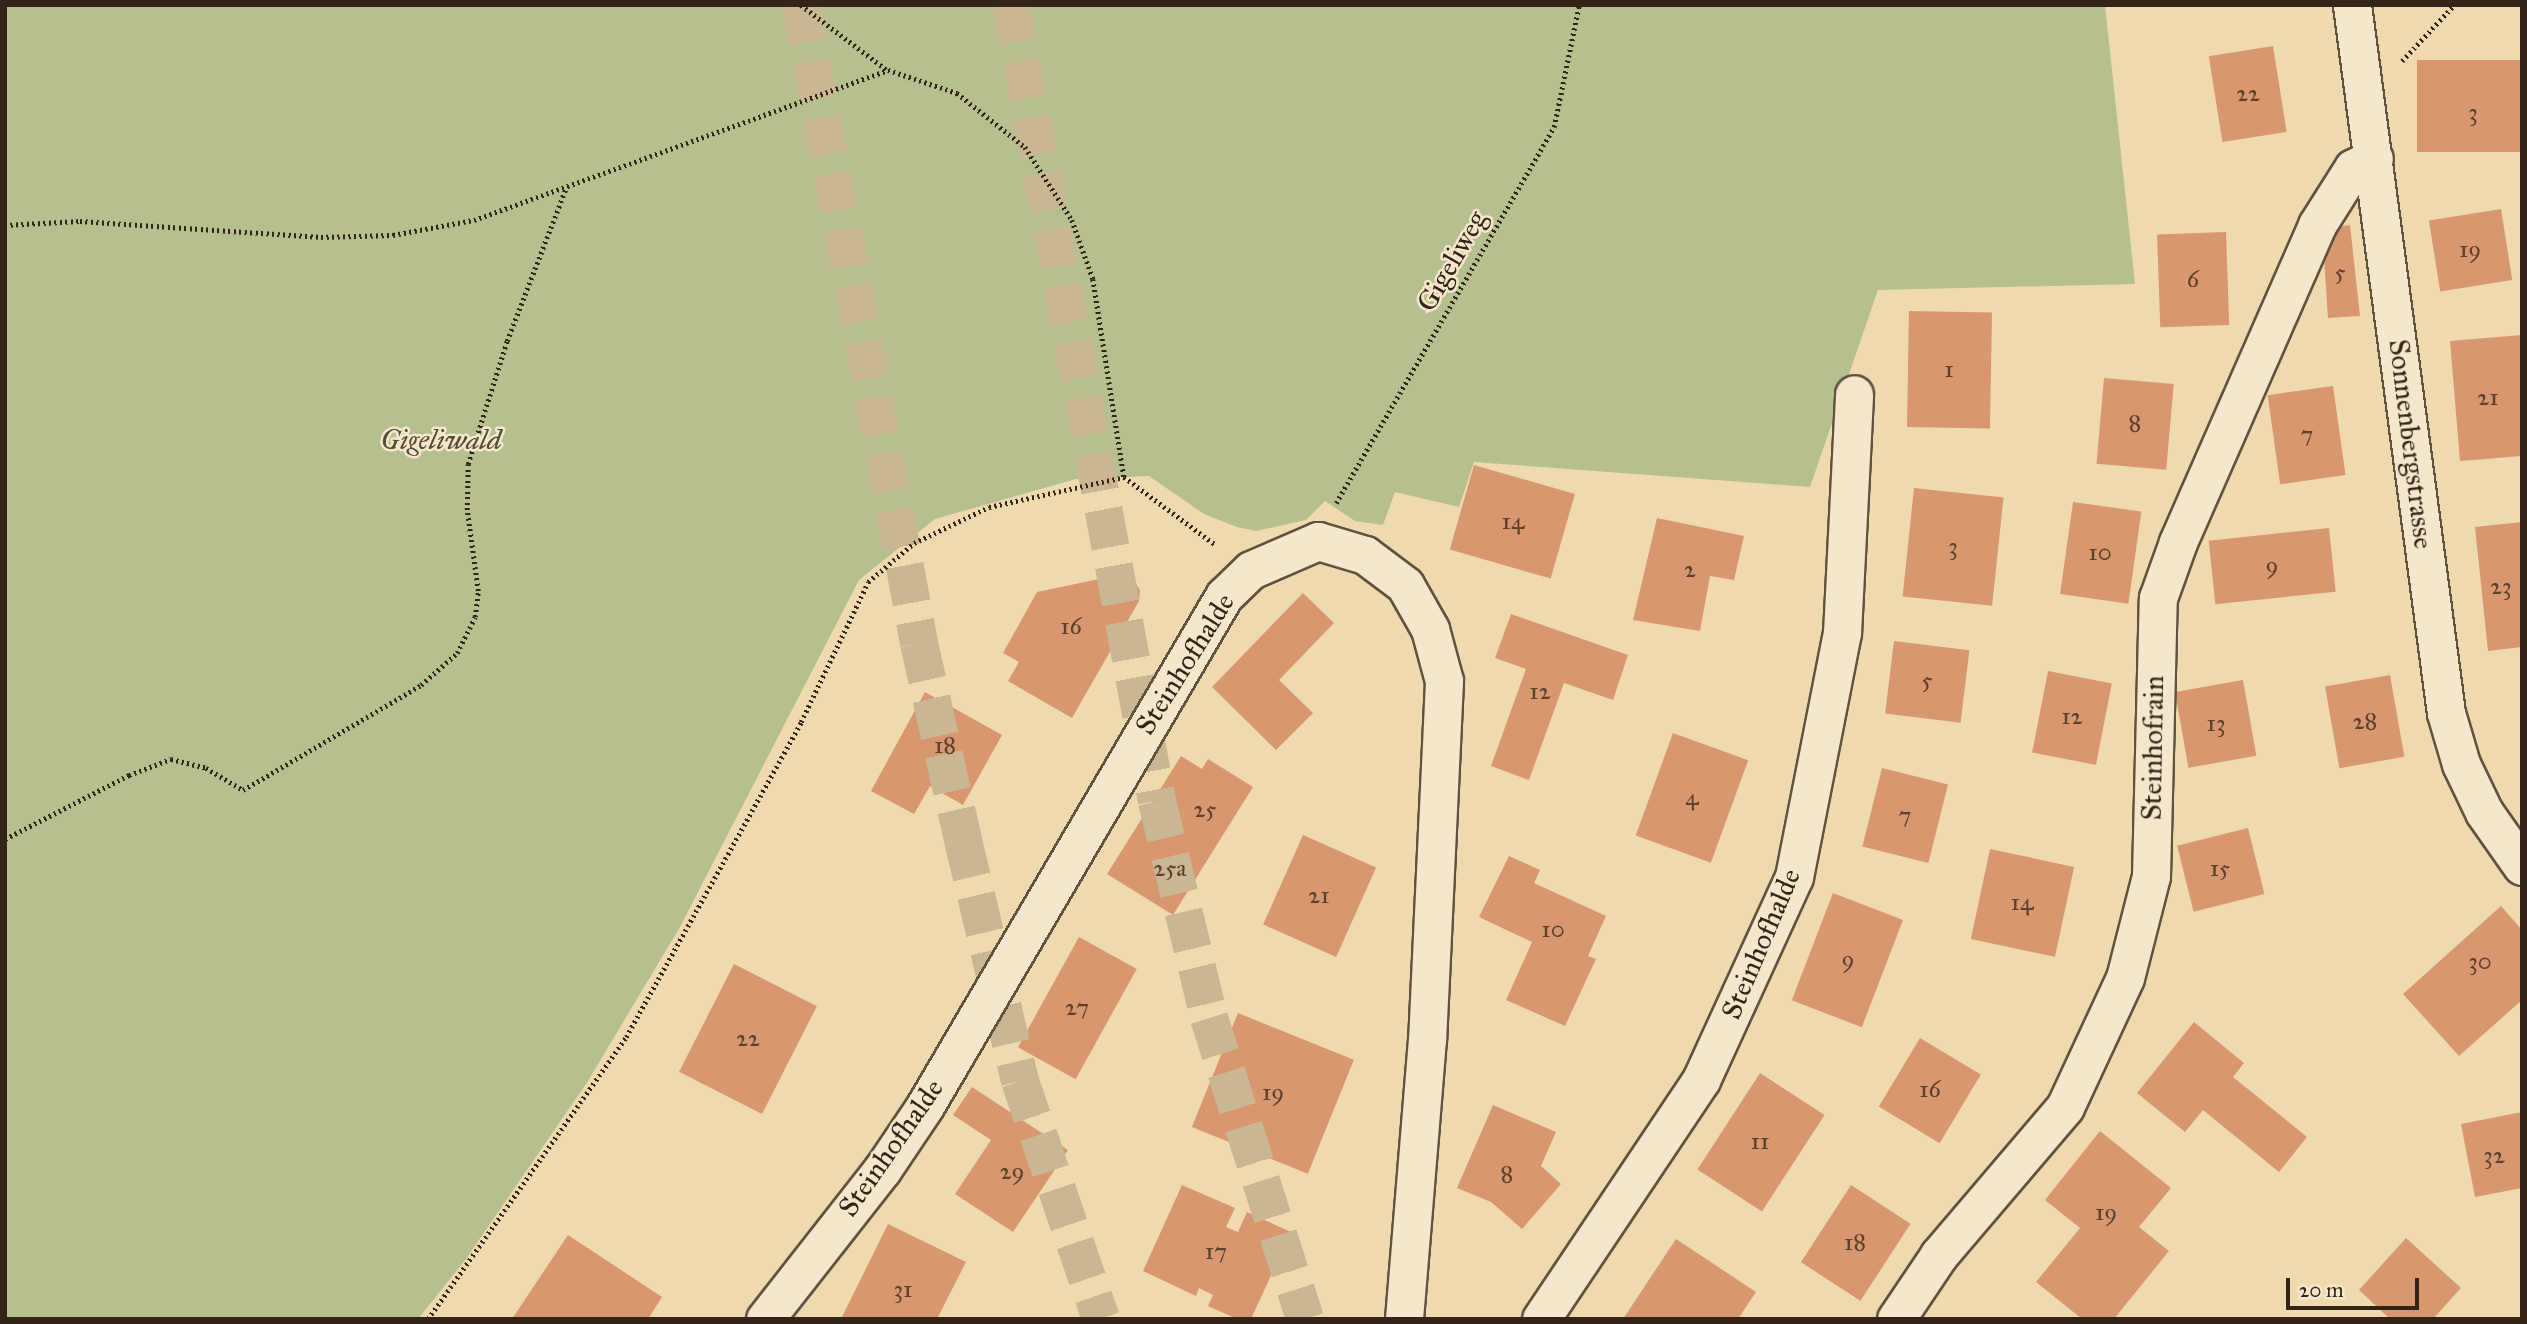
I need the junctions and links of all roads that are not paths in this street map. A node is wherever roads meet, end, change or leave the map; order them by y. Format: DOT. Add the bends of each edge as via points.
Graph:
graph roads {
  1 [pos="2352,5"];
  2 [pos="2374,158"];
  3 [pos="1854,394"];
  4 [pos="2522,866"];
  5 [pos="765,1319"];
  6 [pos="1404,1319"];
  7 [pos="1541,1319"];
  8 [pos="1896,1319"];
  1 -- 2 [label="street, Sonnenbergstrasse"];
  2 -- 4 [label="street, Sonnenbergstrasse" via="2446,713 2461,764 2484,812"];
  2 -- 8 [label="street, Steinhofrain" via="2353,168 2317,225 2178,542 2158,598 2151,876 2125,978 2065,1107 1939,1255"];
  3 -- 7 [label="street, Steinhofhalde" via="1842,633 1794,877 1702,1080"];
  5 -- 6 [label="street, Steinhofhalde" via="882,1170 925,1106 1224,596 1251,570 1318,541 1365,555 1405,584 1430,629 1444,681 1427,1039"];
}
